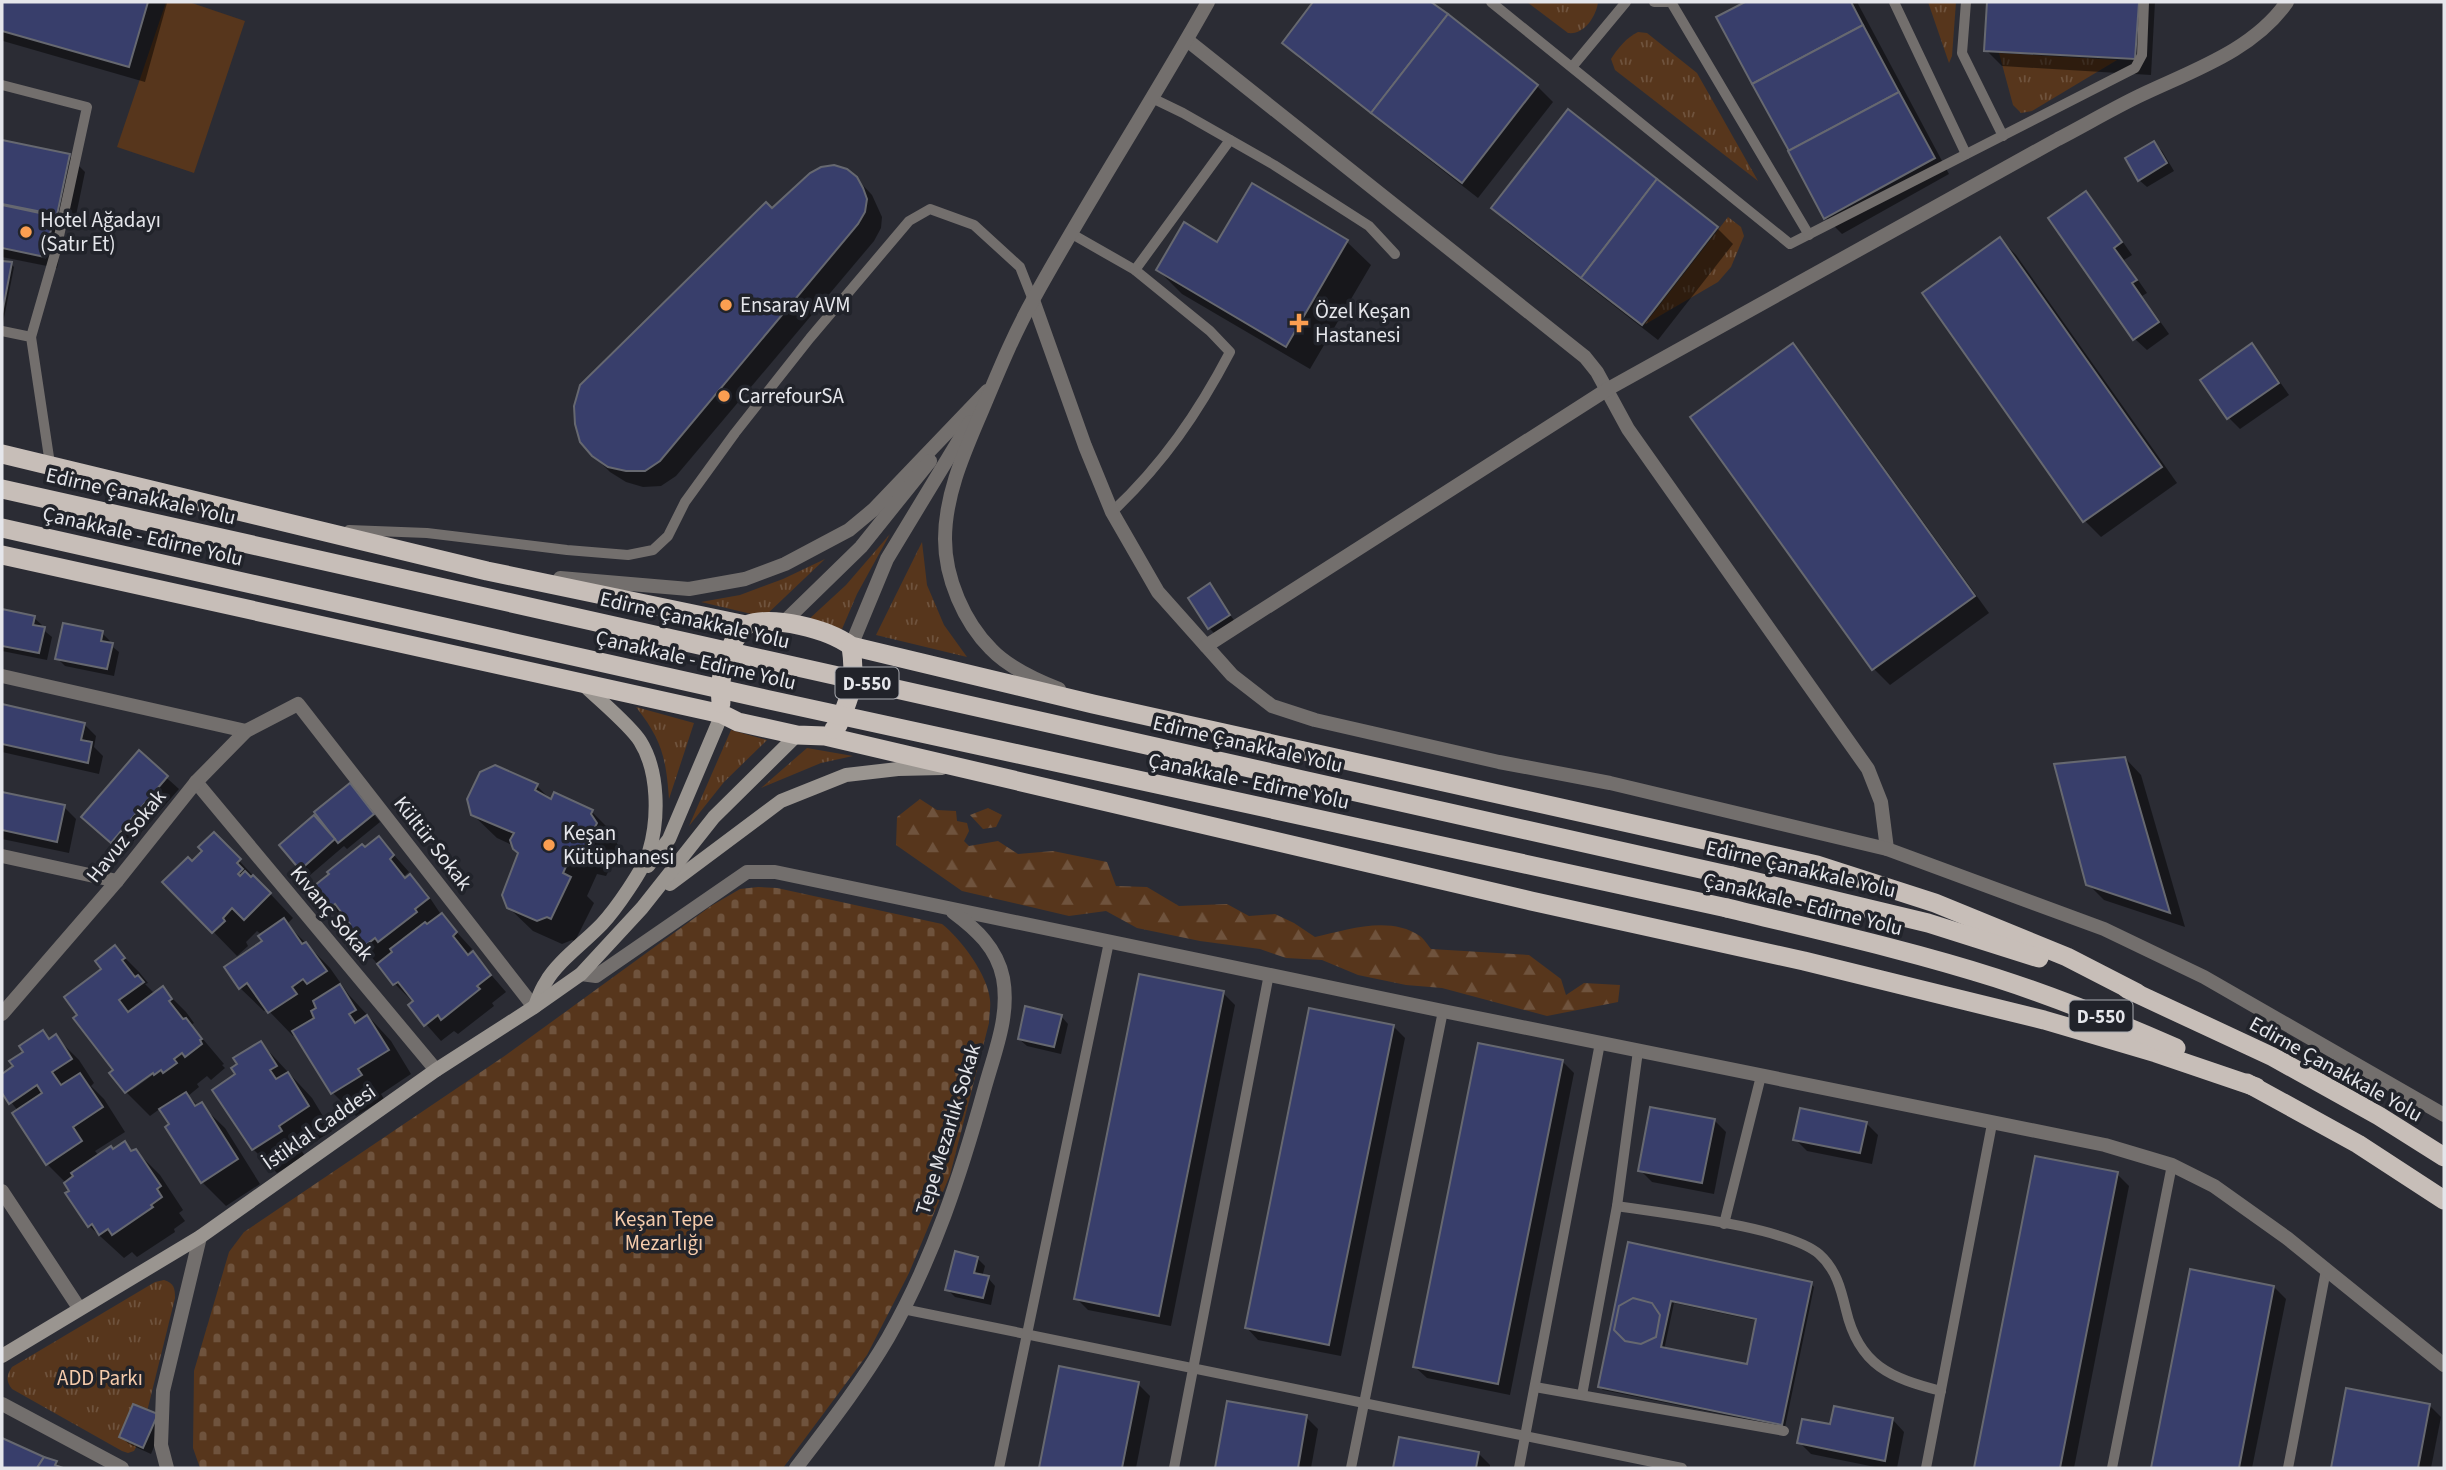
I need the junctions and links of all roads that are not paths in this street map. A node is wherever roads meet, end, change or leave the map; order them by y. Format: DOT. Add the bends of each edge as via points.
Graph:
graph roads {
  1 [pos="1208,2"];
  2 [pos="1491,2"];
  3 [pos="1626,2"];
  4 [pos="1654,2"];
  5 [pos="1671,2"];
  6 [pos="1894,2"];
  7 [pos="1966,2"];
  8 [pos="2144,2"];
  9 [pos="2287,2"];
  10 [pos="1187,40"];
  11 [pos="1572,67"];
  12 [pos="2,85"];
  13 [pos="1152,99"];
  14 [pos="2003,135"];
  15 [pos="1230,140"];
  16 [pos="1966,154"];
  17 [pos="1072,234"];
  18 [pos="1809,235"];
  19 [pos="1395,254"];
  20 [pos="1135,270"];
  21 [pos="1033,300"];
  22 [pos="2,331"];
  23 [pos="31,337"];
  24 [pos="993,385"];
  25 [pos="1608,389"];
  26 [pos="2,454"];
  27 [pos="50,464"];
  28 [pos="2,489"];
  29 [pos="1112,512"];
  30 [pos="2,528"];
  31 [pos="310,529"];
  32 [pos="2,555"];
  33 [pos="487,571"];
  34 [pos="783,623"];
  35 [pos="746,625"];
  36 [pos="851,646"];
  37 [pos="1206,646"];
  38 [pos="2,676"];
  39 [pos="583,684"];
  40 [pos="298,704"];
  41 [pos="1093,704"];
  42 [pos="722,714"];
  43 [pos="246,731"];
  44 [pos="797,735"];
  45 [pos="825,736"];
  46 [pos="967,768"];
  47 [pos="196,782"];
  48 [pos="1888,849"];
  49 [pos="2,856"];
  50 [pos="117,881"];
  51 [pos="630,884"];
  52 [pos="642,908"];
  53 [pos="949,909"];
  54 [pos="1109,942"];
  55 [pos="581,974"];
  56 [pos="1269,974"];
  57 [pos="2137,993"];
  58 [pos="534,1007"];
  59 [pos="1443,1011"];
  60 [pos="2,1014"];
  61 [pos="1600,1043"];
  62 [pos="1638,1051"];
  63 [pos="436,1070"];
  64 [pos="1761,1076"];
  65 [pos="2256,1087"];
  66 [pos="2444,1115"];
  67 [pos="1992,1124"];
  68 [pos="2444,1157"];
  69 [pos="2172,1166"];
  70 [pos="2,1191"];
  71 [pos="2444,1200"];
  72 [pos="1617,1206"];
  73 [pos="1724,1224"];
  74 [pos="200,1237"];
  75 [pos="2326,1270"];
  76 [pos="79,1308"];
  77 [pos="904,1308"];
  78 [pos="1027,1334"];
  79 [pos="2,1356"];
  80 [pos="2444,1365"];
  81 [pos="1194,1367"];
  82 [pos="1535,1387"];
  83 [pos="1941,1391"];
  84 [pos="1582,1395"];
  85 [pos="1364,1402"];
  86 [pos="2,1404"];
  87 [pos="1784,1431"];
  88 [pos="1525,1436"];
  89 [pos="98,1462"];
  90 [pos="122,1468"];
  91 [pos="167,1468"];
  92 [pos="796,1468"];
  93 [pos="999,1468"];
  94 [pos="1174,1468"];
  95 [pos="1351,1468"];
  96 [pos="1519,1468"];
  97 [pos="1682,1468"];
  98 [pos="1926,1468"];
  99 [pos="2112,1468"];
  100 [pos="2288,1468"];
  1 -- 10 [label="street"];
  2 -- 11 [label="lane"];
  3 -- 11 [label="lane"];
  4 -- 5 [label="lane"];
  5 -- 18 [label="lane"];
  6 -- 16 [label="lane"];
  7 -- 14 [label="lane" via="1962,53"];
  8 -- 14 [label="lane" via="2143,55 2134,68"];
  9 -- 25 [label="street" via="2268,24 2231,51 2105,114"];
  10 -- 13 [label="street"];
  10 -- 25 [label="street" via="1585,357"];
  11 -- 18 [label="lane" via="1790,244"];
  12 -- 23 [label="lane" via="87,107 56,250"];
  13 -- 15 [label="lane"];
  13 -- 17 [label="street"];
  14 -- 16 [label="lane"];
  15 -- 19 [label="lane" via="1369,226"];
  15 -- 20 [label="lane"];
  16 -- 18 [label="lane"];
  17 -- 20 [label="lane"];
  17 -- 21 [label="street"];
  20 -- 29 [label="lane" via="1230,352 1173,445"];
  21 -- 24 [label="street"];
  21 -- 29 [label="street"];
  21 -- 31 [label="lane" via="1020,267 974,225 930,209 909,221 735,433 653,550 628,555 428,533"];
  22 -- 23 [label="lane"];
  23 -- 27 [label="lane"];
  24 -- 33 [label="street" via="849,530 745,579 712,587 670,589"];
  24 -- 34 [label="street" via="861,547"];
  24 -- 36 [label="street" via="887,559"];
  24 -- 41 [label="street" via="946,514 951,577 960,605 992,650 1020,670"];
  25 -- 37 [label="street"];
  25 -- 48 [label="street" via="1628,429 1868,769 1881,802"];
  26 -- 27 [label="highway"];
  27 -- 31 [label="highway"];
  28 -- 57 [label="highway, Edirne Çanakkale Yolu / D-550, bridge" via="1853,903 2006,947"];
  29 -- 37 [label="street" via="1157,592"];
  30 -- 65 [label="highway, Çanakkale - Edirne Yolu / D-550, bridge" via="1727,908 1915,954 2119,1023"];
  31 -- 33 [label="highway"];
  32 -- 39 [label="highway"];
  33 -- 35 [label="highway"];
  34 -- 35 [label="highway" via="755,621"];
  34 -- 36 [label="highway" via="840,637"];
  35 -- 42 [label="highway" via="732,643 719,683"];
  36 -- 41 [label="highway"];
  36 -- 45 [label="highway" via="853,686 838,725"];
  37 -- 48 [label="street" via="1257,696 1295,714"];
  38 -- 43 [label="street"];
  39 -- 42 [label="highway"];
  39 -- 51 [label="main road" via="640,740 651,769 655,802 649,853"];
  40 -- 43 [label="street, Havuz Sokak"];
  40 -- 58 [label="street, Kültür Sokak"];
  41 -- 57 [label="highway" via="1817,864 1935,903 2067,957"];
  42 -- 44 [label="highway"];
  42 -- 51 [label="main road" via="669,839"];
  43 -- 47 [label="street, Havuz Sokak"];
  44 -- 45 [label="highway"];
  44 -- 52 [label="main road" via="714,817"];
  45 -- 46 [label="highway"];
  46 -- 52 [label="main road" via="846,775 781,801"];
  46 -- 65 [label="highway" via="2044,1020"];
  47 -- 50 [label="street, Havuz Sokak"];
  47 -- 63 [label="street, Kıvanç Sokak"];
  48 -- 66 [label="street" via="2105,929 2204,977"];
  49 -- 50 [label="street"];
  50 -- 60 [label="street, Havuz Sokak"];
  51 -- 58 [label="main road" via="604,922 546,980"];
  52 -- 55 [label="main road, İstiklal Caddesi"];
  53 -- 54 [label="street"];
  53 -- 55 [label="street" via="787,874 747,872 596,976"];
  53 -- 77 [label="street, Tepe Mezarlık Sokak" via="992,949 1002,975 1005,1007 964,1165"];
  54 -- 56 [label="street"];
  54 -- 78 [label="lane"];
  55 -- 58 [label="main road, İstiklal Caddesi"];
  56 -- 59 [label="street"];
  56 -- 81 [label="lane"];
  57 -- 68 [label="highway, Edirne Çanakkale Yolu / D-550" via="2273,1057"];
  58 -- 63 [label="main road, İstiklal Caddesi"];
  59 -- 61 [label="street"];
  59 -- 85 [label="lane"];
  61 -- 62 [label="street"];
  61 -- 82 [label="lane"];
  62 -- 64 [label="street"];
  62 -- 72 [label="lane"];
  63 -- 74 [label="main road, İstiklal Caddesi"];
  64 -- 67 [label="street"];
  64 -- 73 [label="lane"];
  65 -- 71 [label="highway, Çanakkale - Edirne Yolu / D-550" via="2358,1144"];
  67 -- 69 [label="street" via="2105,1145"];
  67 -- 83 [label="lane"];
  69 -- 75 [label="street" via="2225,1194"];
  69 -- 99 [label="lane"];
  70 -- 76 [label="street"];
  72 -- 73 [label="lane"];
  72 -- 84 [label="lane"];
  73 -- 83 [label="lane" via="1797,1240 1819,1254 1836,1276 1852,1331 1867,1354 1902,1381"];
  74 -- 76 [label="main road, İstiklal Caddesi"];
  74 -- 91 [label="street" via="163,1391 161,1445"];
  75 -- 80 [label="street"];
  75 -- 100 [label="lane"];
  76 -- 79 [label="main road, İstiklal Caddesi"];
  77 -- 78 [label="lane"];
  77 -- 92 [label="street, Tepe Mezarlık Sokak" via="857,1386"];
  78 -- 81 [label="lane"];
  78 -- 93 [label="lane"];
  81 -- 85 [label="lane"];
  81 -- 94 [label="lane"];
  82 -- 84 [label="lane"];
  82 -- 88 [label="lane"];
  83 -- 98 [label="lane"];
  84 -- 87 [label="lane"];
  85 -- 88 [label="lane"];
  85 -- 95 [label="lane"];
  86 -- 89 [label="street"];
  88 -- 96 [label="lane"];
  88 -- 97 [label="lane"];
  89 -- 90 [label="street"];
}
